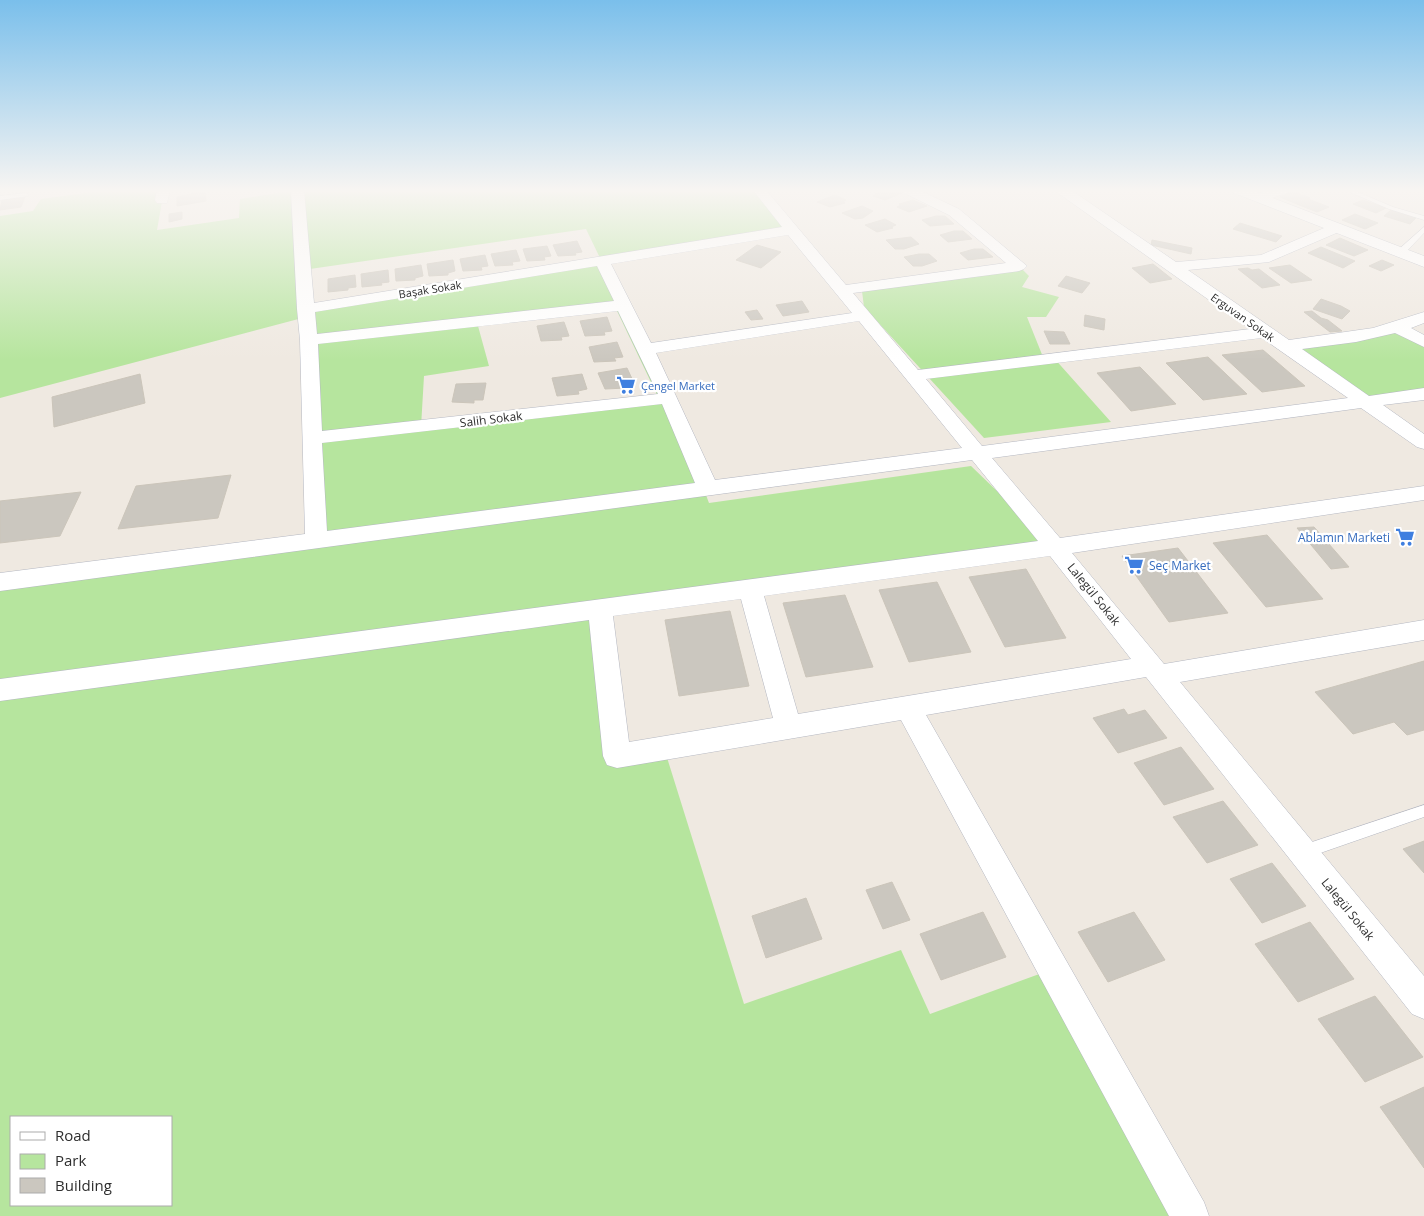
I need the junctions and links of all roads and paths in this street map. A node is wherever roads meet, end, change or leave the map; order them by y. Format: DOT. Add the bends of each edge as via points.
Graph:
graph roads {
  1 [pos="301,247"];
  2 [pos="689,247"];
  3 [pos="805,247"];
  4 [pos="996,247"];
  5 [pos="1144,247"];
  6 [pos="1294,247"];
  7 [pos="1384,247"];
  8 [pos="1406,247"];
  9 [pos="1400,253"];
  10 [pos="602,261"];
  11 [pos="1424,262"];
  12 [pos="1173,267"];
  13 [pos="841,290"];
  14 [pos="624,305"];
  15 [pos="305,309"];
  16 [pos="862,316"];
  17 [pos="1424,317"];
  18 [pos="1398,328"];
  19 [pos="1266,332"];
  20 [pos="309,340"];
  21 [pos="1424,342"];
  22 [pos="1285,346"];
  23 [pos="645,349"];
  24 [pos="912,376"];
  25 [pos="1424,394"];
  26 [pos="669,398"];
  27 [pos="1364,402"];
  28 [pos="314,438"];
  29 [pos="1424,443"];
  30 [pos="976,453"];
  31 [pos="708,488"];
  32 [pos="1424,493"];
  33 [pos="316,540"];
  34 [pos="1056,547"];
  35 [pos="0,582"];
  36 [pos="750,589"];
  37 [pos="600,609"];
  38 [pos="1424,630"];
  39 [pos="1155,671"];
  40 [pos="0,690"];
  41 [pos="908,708"];
  42 [pos="789,727"];
  43 [pos="1424,811"];
  44 [pos="1303,852"];
  45 [pos="1424,1002"];
  46 [pos="1190,1216"];
  1 -- 15 [label="street"];
  2 -- 10 [label="street, Başak Sokak"];
  3 -- 13 [label="street, Lalegül Sokak"];
  4 -- 13 [label="street" via="1019,266"];
  5 -- 12 [label="street, Erguvan Sokak"];
  6 -- 12 [label="street" via="1264,260"];
  7 -- 9 [label="street"];
  8 -- 9 [label="lane"];
  9 -- 11 [label="street"];
  10 -- 14 [label="street"];
  10 -- 15 [label="street, Başak Sokak"];
  12 -- 19 [label="street, Erguvan Sokak"];
  13 -- 16 [label="street, Lalegül Sokak"];
  14 -- 20 [label="street"];
  14 -- 23 [label="street"];
  15 -- 20 [label="street"];
  16 -- 23 [label="street"];
  16 -- 24 [label="street, Lalegül Sokak"];
  17 -- 18 [label="street"];
  18 -- 21 [label="street"];
  18 -- 22 [label="street" via="1366,336"];
  19 -- 22 [label="street, Erguvan Sokak"];
  19 -- 24 [label="street"];
  20 -- 28 [label="street"];
  22 -- 27 [label="street, Erguvan Sokak"];
  23 -- 26 [label="street"];
  24 -- 30 [label="street, Lalegül Sokak"];
  25 -- 27 [label="street"];
  26 -- 28 [label="street, Salih Sokak"];
  26 -- 31 [label="street"];
  27 -- 29 [label="street, Erguvan Sokak"];
  27 -- 30 [label="street"];
  28 -- 33 [label="street"];
  30 -- 31 [label="street"];
  30 -- 34 [label="street, Lalegül Sokak"];
  31 -- 33 [label="street"];
  32 -- 34 [label="street"];
  33 -- 35 [label="street"];
  34 -- 36 [label="street"];
  34 -- 39 [label="street, Lalegül Sokak"];
  36 -- 37 [label="street"];
  36 -- 42 [label="street"];
  37 -- 40 [label="street"];
  37 -- 42 [label="street" via="617,756"];
  38 -- 39 [label="street"];
  39 -- 41 [label="street"];
  39 -- 44 [label="street, Lalegül Sokak"];
  41 -- 42 [label="street"];
  41 -- 46 [label="street"];
  43 -- 44 [label="lane"];
  44 -- 45 [label="street, Lalegül Sokak"];
}
